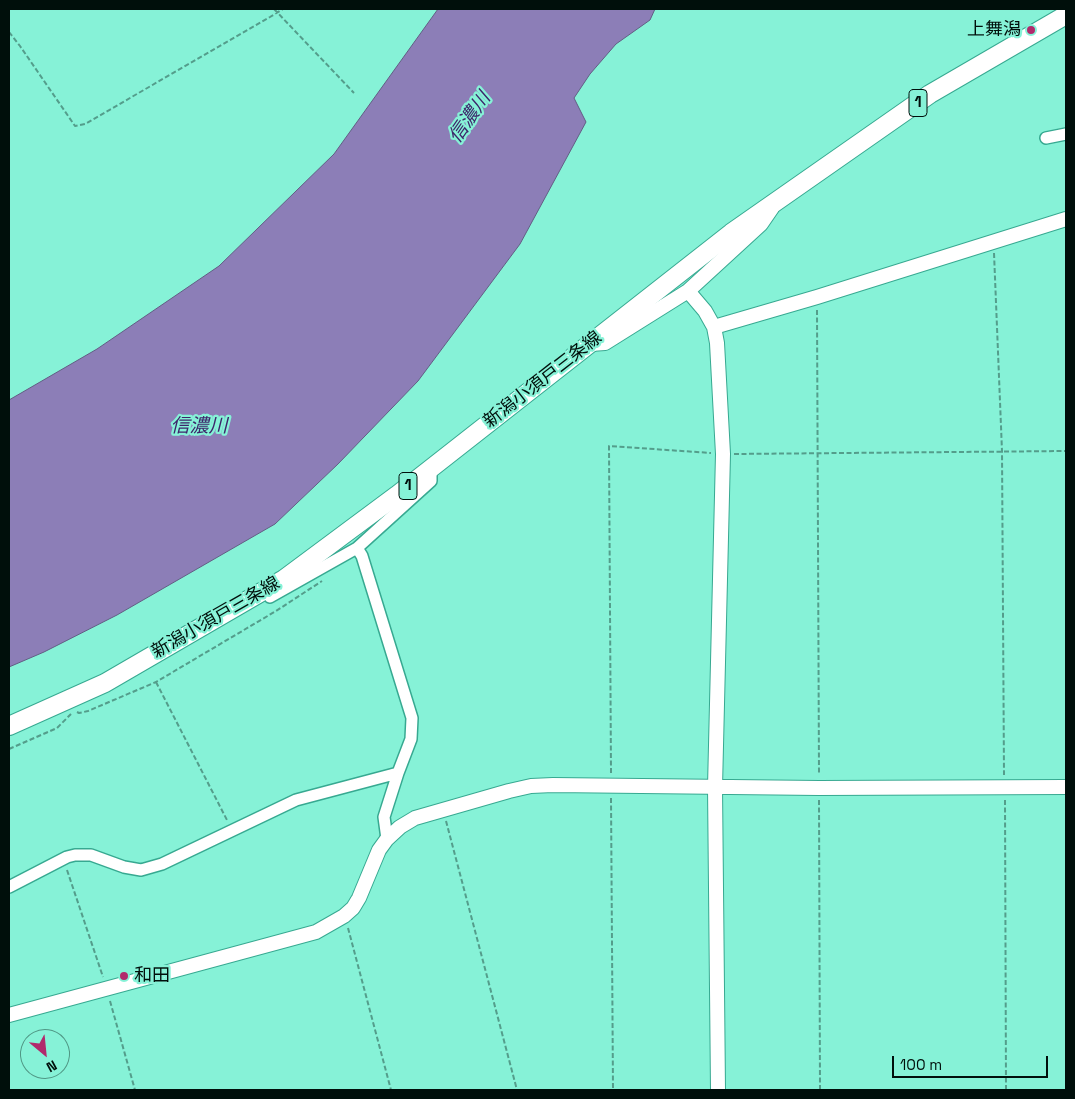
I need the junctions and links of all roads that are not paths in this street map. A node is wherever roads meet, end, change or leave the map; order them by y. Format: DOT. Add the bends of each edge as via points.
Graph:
graph roads {
  1 [pos="1066,14"];
  2 [pos="1066,134"];
  3 [pos="1046,138"];
  4 [pos="777,201"];
  5 [pos="1066,219"];
  6 [pos="688,291"];
  7 [pos="714,327"];
  8 [pos="590,344"];
  9 [pos="431,468"];
  10 [pos="357,548"];
  11 [pos="246,601"];
  12 [pos="9,726"];
  13 [pos="398,773"];
  14 [pos="715,787"];
  15 [pos="1066,788"];
  16 [pos="386,839"];
  17 [pos="9,887"];
  18 [pos="9,1015"];
  19 [pos="718,1090"];
  1 -- 4 [label="main road, 新潟小須戸三条線 / 1" via="930,94"];
  2 -- 3 [label="street"];
  4 -- 6 [label="street" via="760,224"];
  4 -- 8 [label="main road, 新潟小須戸三条線 / 1" via="731,233"];
  5 -- 7 [label="street"];
  6 -- 7 [label="street"];
  6 -- 8 [label="street" via="605,343"];
  7 -- 14 [label="street" via="723,454"];
  8 -- 9 [label="main road, 新潟小須戸三条線 / 1"];
  9 -- 10 [label="street" via="431,481"];
  9 -- 11 [label="main road, 新潟小須戸三条線 / 1" via="284,579"];
  10 -- 11 [label="street" via="262,601"];
  10 -- 13 [label="street" via="412,718 411,738"];
  11 -- 12 [label="main road, 新潟小須戸三条線 / 1" via="104,683"];
  13 -- 16 [label="street" via="384,817"];
  13 -- 17 [label="street" via="296,800 162,864 141,870 91,855 74,855"];
  14 -- 15 [label="street"];
  14 -- 16 [label="street" via="531,786 415,818"];
  14 -- 19 [label="street"];
  16 -- 18 [label="street" via="353,908 316,932"];
}
